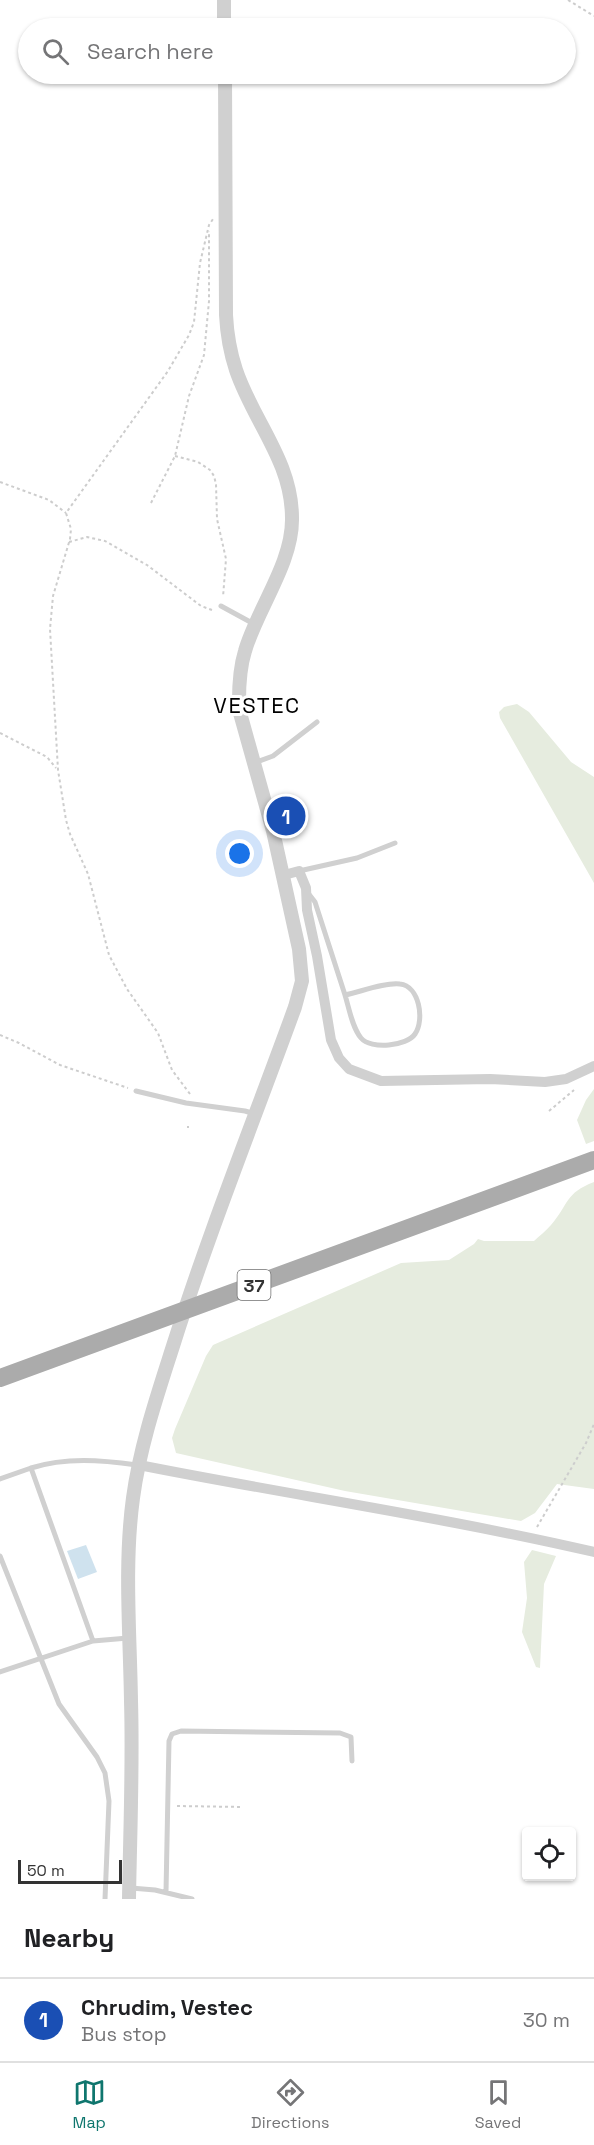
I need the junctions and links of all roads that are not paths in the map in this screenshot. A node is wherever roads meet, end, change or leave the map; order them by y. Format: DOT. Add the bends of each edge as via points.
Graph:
graph roads {
  1 [pos="224,0"];
  2 [pos="225,18"];
  3 [pos="225,84"];
  4 [pos="221,606"];
  5 [pos="255,625"];
  6 [pos="317,722"];
  7 [pos="255,763"];
  8 [pos="395,843"];
  9 [pos="299,871"];
  10 [pos="284,875"];
  11 [pos="307,892"];
  12 [pos="345,995"];
  13 [pos="594,1066"];
  14 [pos="136,1091"];
  15 [pos="256,1115"];
  16 [pos="594,1160"];
  17 [pos="0,1378"];
  18 [pos="139,1465"];
  19 [pos="31,1468"];
  20 [pos="0,1479"];
  21 [pos="594,1552"];
  22 [pos="0,1556"];
  23 [pos="130,1638"];
  24 [pos="93,1641"];
  25 [pos="39,1659"];
  26 [pos="0,1672"];
  27 [pos="352,1761"];
  28 [pos="166,1892"];
  29 [pos="129,1893"];
  30 [pos="105,1899"];
  31 [pos="192,1899"];
  1 -- 2 [label="street"];
  3 -- 5 [label="street" via="226,315 232,355 282,465 292,503 287,547"];
  4 -- 5 [label="lane"];
  5 -- 7 [label="street" via="245,649 239,688 240,712"];
  6 -- 7 [label="lane" via="273,756"];
  7 -- 10 [label="street"];
  8 -- 9 [label="lane" via="357,858"];
  9 -- 10 [label="street"];
  9 -- 11 [label="street"];
  10 -- 15 [label="street" via="302,981 296,1008"];
  11 -- 12 [label="lane" via="315,902"];
  11 -- 13 [label="street" via="332,1040 349,1070 381,1081 545,1082"];
  12 -- 12 [label="lane" via="394,984 407,986 415,995 419,1013 416,1032 404,1041 383,1046 369,1044 359,1036"];
  14 -- 15 [label="lane"];
  15 -- 18 [label="street" via="209,1239"];
  16 -- 17 [label="main road, 37"];
  18 -- 19 [label="lane" via="69,1460"];
  18 -- 21 [label="street"];
  18 -- 23 [label="street" via="130,1527"];
  19 -- 20 [label="lane"];
  19 -- 24 [label="lane"];
  22 -- 25 [label="lane"];
  23 -- 24 [label="lane"];
  23 -- 29 [label="street"];
  24 -- 25 [label="lane"];
  25 -- 26 [label="lane"];
  25 -- 30 [label="lane" via="58,1704 105,1773 109,1801"];
  27 -- 28 [label="lane" via="352,1740 344,1734 172,1734"];
  28 -- 29 [label="lane"];
  28 -- 31 [label="lane"];
}
